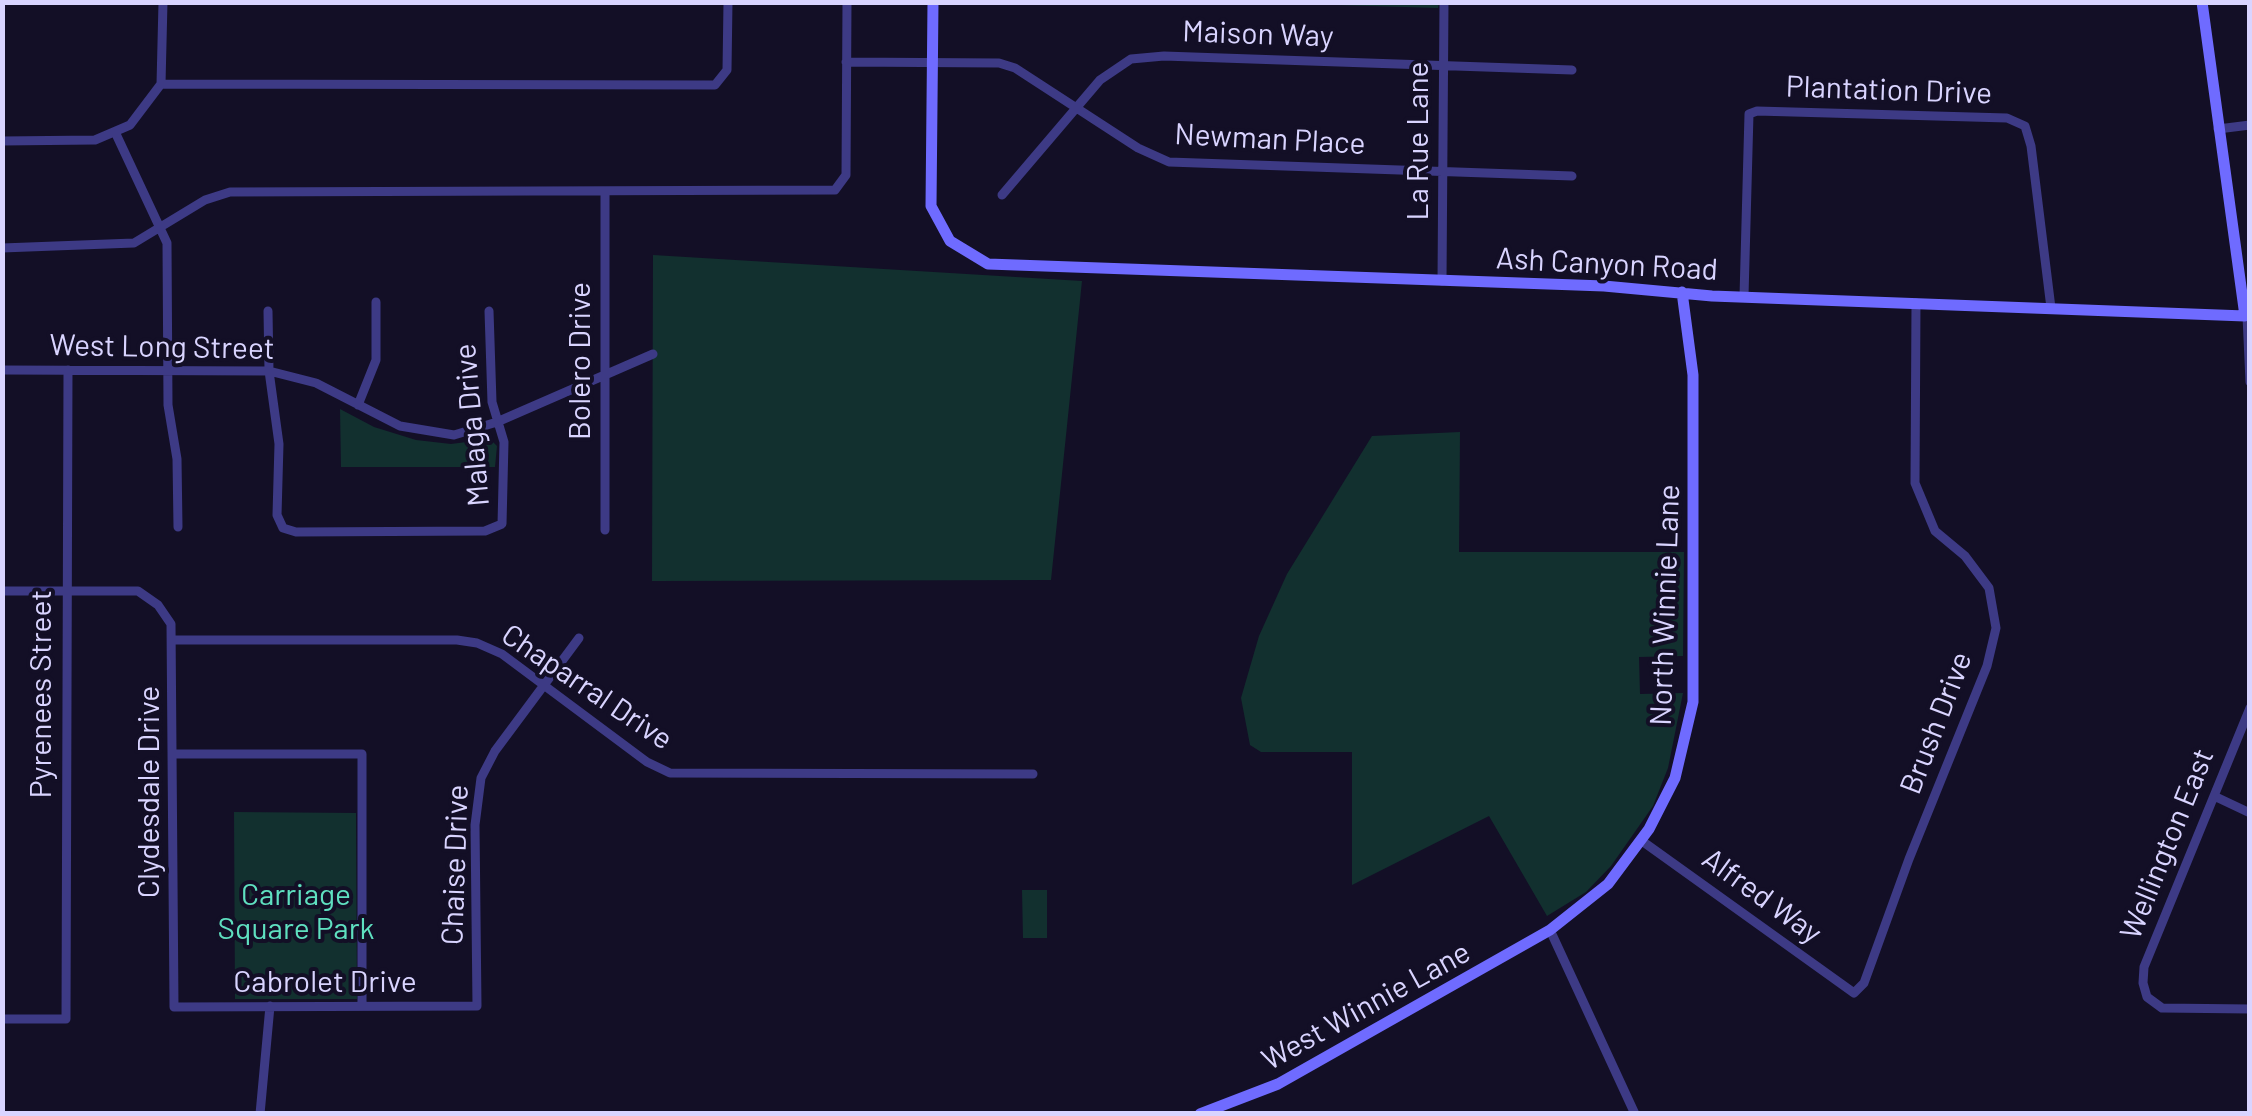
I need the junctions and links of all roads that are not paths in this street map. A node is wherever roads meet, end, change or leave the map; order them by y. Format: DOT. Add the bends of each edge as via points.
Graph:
graph roads {
  1 [pos="163,2"];
  2 [pos="728,2"];
  3 [pos="847,2"];
  4 [pos="933,2"];
  5 [pos="1444,2"];
  6 [pos="2202,2"];
  7 [pos="932,61"];
  8 [pos="846,62"];
  9 [pos="1443,65"];
  10 [pos="1572,70"];
  11 [pos="161,84"];
  12 [pos="1076,108"];
  13 [pos="2250,125"];
  14 [pos="2218,129"];
  15 [pos="116,134"];
  16 [pos="2,141"];
  17 [pos="1442,172"];
  18 [pos="1572,176"];
  19 [pos="605,192"];
  20 [pos="1002,195"];
  21 [pos="162,229"];
  22 [pos="2,248"];
  23 [pos="1442,280"];
  24 [pos="1682,292"];
  25 [pos="1744,296"];
  26 [pos="376,302"];
  27 [pos="1916,303"];
  28 [pos="2051,308"];
  29 [pos="268,310"];
  30 [pos="489,311"];
  31 [pos="2247,316"];
  32 [pos="653,354"];
  33 [pos="2,370"];
  34 [pos="68,370"];
  35 [pos="168,370"];
  36 [pos="269,371"];
  37 [pos="604,373"];
  38 [pos="2250,382"];
  39 [pos="358,405"];
  40 [pos="498,422"];
  41 [pos="178,527"];
  42 [pos="605,530"];
  43 [pos="2,591"];
  44 [pos="67,591"];
  45 [pos="579,638"];
  46 [pos="174,640"];
  47 [pos="544,686"];
  48 [pos="2250,708"];
  49 [pos="174,754"];
  50 [pos="1032,774"];
  51 [pos="2214,796"];
  52 [pos="2250,813"];
  53 [pos="1642,841"];
  54 [pos="1550,930"];
  55 [pos="1854,993"];
  56 [pos="270,1006"];
  57 [pos="362,1006"];
  58 [pos="476,1006"];
  59 [pos="174,1008"];
  60 [pos="2250,1009"];
  61 [pos="2,1020"];
  62 [pos="260,1114"];
  63 [pos="1200,1114"];
  64 [pos="1635,1114"];
  1 -- 11 [label="street"];
  2 -- 11 [label="street" via="727,70 715,85"];
  3 -- 8 [label="street"];
  4 -- 7 [label="street"];
  5 -- 9 [label="street, La Rue Lane"];
  6 -- 14 [label="street"];
  7 -- 8 [label="street, Newman Place"];
  7 -- 12 [label="street, Newman Place" via="1015,68"];
  7 -- 23 [label="street, Ash Canyon Road" via="929,196 941,229 964,253 1005,266"];
  8 -- 19 [label="street" via="846,175 840,188"];
  9 -- 10 [label="street, Maison Way"];
  9 -- 12 [label="street, Maison Way" via="1144,56 1111,69"];
  9 -- 17 [label="street, La Rue Lane"];
  11 -- 15 [label="street" via="144,111"];
  12 -- 17 [label="street, Newman Place" via="1169,162"];
  12 -- 20 [label="street, Maison Way"];
  13 -- 14 [label="street"];
  14 -- 31 [label="street"];
  15 -- 16 [label="street"];
  15 -- 21 [label="street"];
  17 -- 18 [label="street, Newman Place"];
  17 -- 23 [label="street, La Rue Lane"];
  19 -- 21 [label="street" via="230,192"];
  19 -- 37 [label="street, Bolero Drive"];
  21 -- 22 [label="street" via="116,246"];
  21 -- 35 [label="street"];
  23 -- 24 [label="street, Ash Canyon Road"];
  24 -- 25 [label="street, Ash Canyon Road"];
  24 -- 53 [label="street, North Winnie Lane" via="1693,375 1693,702 1675,778"];
  25 -- 27 [label="street, Ash Canyon Road"];
  25 -- 28 [label="street, Plantation Drive" via="1749,114 2007,118 2025,126 2031,146"];
  26 -- 39 [label="street" via="376,360"];
  27 -- 28 [label="street, Ash Canyon Road"];
  27 -- 55 [label="street, Brush Drive" via="1915,484 1935,531 1989,588 1996,628 1864,983"];
  28 -- 31 [label="street, Ash Canyon Road"];
  29 -- 36 [label="street"];
  30 -- 40 [label="street, Malaga Drive"];
  31 -- 38 [label="street"];
  32 -- 37 [label="street, West Long Street"];
  33 -- 34 [label="street, West Long Street"];
  34 -- 35 [label="street, West Long Street"];
  34 -- 44 [label="street, Pyrenees Street"];
  35 -- 36 [label="street, West Long Street"];
  35 -- 41 [label="street"];
  36 -- 39 [label="street, West Long Street" via="301,377"];
  36 -- 40 [label="street, Malaga Drive" via="280,444 278,521 296,532 493,530 506,517"];
  37 -- 40 [label="street, West Long Street"];
  37 -- 42 [label="street, Bolero Drive"];
  39 -- 40 [label="street, West Long Street" via="420,432 454,435"];
  43 -- 44 [label="street"];
  44 -- 46 [label="street" via="138,591 165,614"];
  44 -- 61 [label="street, Pyrenees Street" via="66,1020"];
  45 -- 47 [label="street, Chaise Drive"];
  46 -- 47 [label="street, Chaparral Drive" via="457,640 502,654"];
  46 -- 49 [label="street, Clydesdale Drive"];
  47 -- 50 [label="street, Chaparral Drive" via="670,773"];
  47 -- 58 [label="street, Chaise Drive" via="481,778"];
  48 -- 51 [label="street, Wellington East"];
  49 -- 57 [label="street" via="362,754"];
  49 -- 59 [label="street, Clydesdale Drive"];
  51 -- 52 [label="street"];
  51 -- 60 [label="street, Wellington East" via="2143,983 2150,999 2170,1010"];
  53 -- 54 [label="street, North Winnie Lane" via="1608,884"];
  53 -- 55 [label="street, Alfred Way"];
  54 -- 63 [label="street, West Winnie Lane" via="1278,1084"];
  54 -- 64 [label="street"];
  56 -- 57 [label="street, Cabrolet Drive"];
  56 -- 59 [label="street, Cabrolet Drive"];
  56 -- 62 [label="street"];
  57 -- 58 [label="street, Cabrolet Drive"];
}
